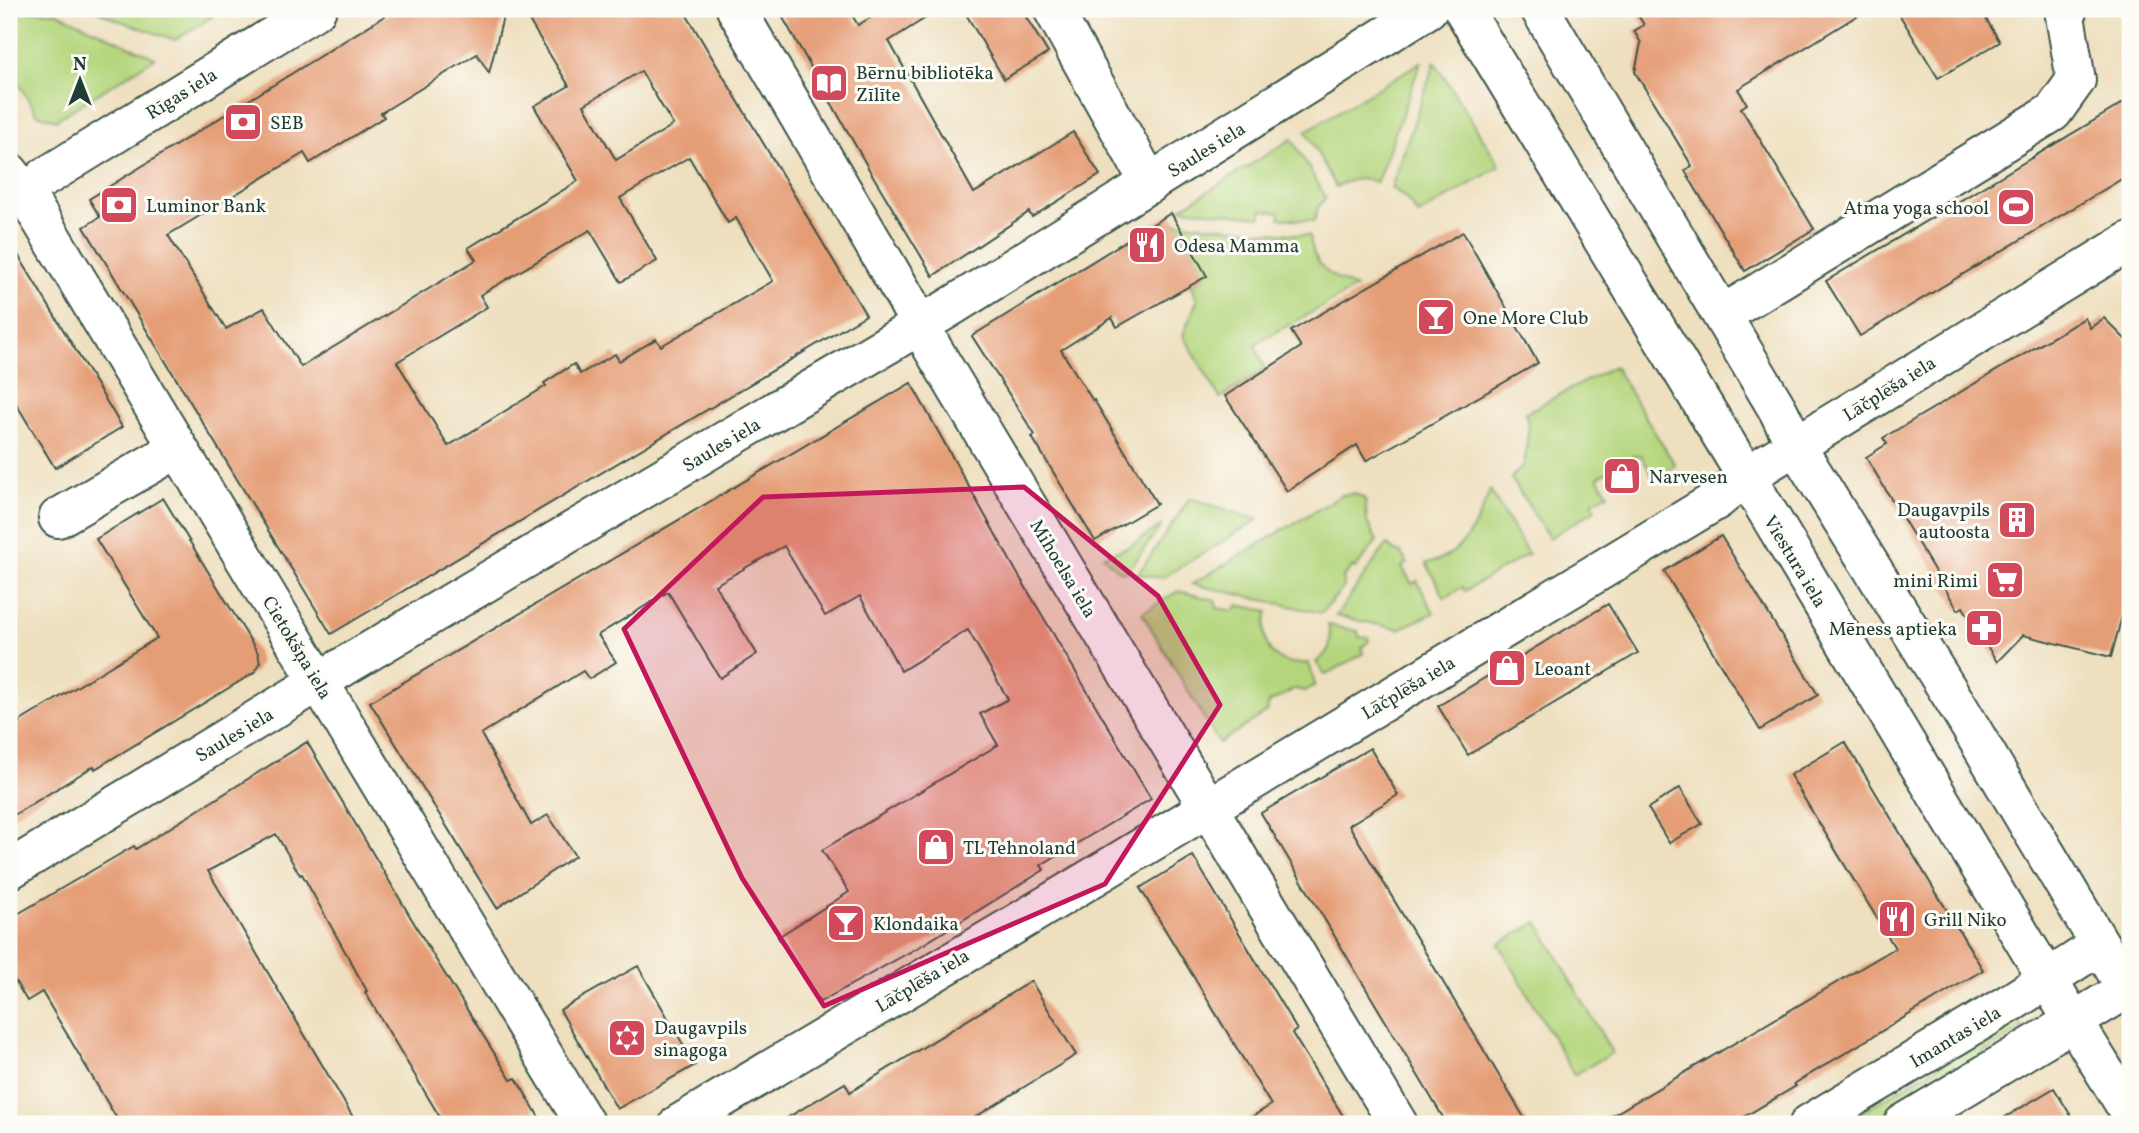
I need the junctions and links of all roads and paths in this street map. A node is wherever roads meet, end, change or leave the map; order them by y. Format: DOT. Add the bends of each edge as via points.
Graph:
graph roads {
  1 [pos="317,9"];
  2 [pos="736,9"];
  3 [pos="1053,9"];
  4 [pos="1428,9"];
  5 [pos="1462,9"];
  6 [pos="1540,9"];
  7 [pos="2068,9"];
  8 [pos="27,174"];
  9 [pos="1150,184"];
  10 [pos="2130,240"];
  11 [pos="1722,315"];
  12 [pos="919,326"];
  13 [pos="1796,446"];
  14 [pos="177,449"];
  15 [pos="1746,476"];
  16 [pos="58,518"];
  17 [pos="321,682"];
  18 [pos="1206,808"];
  19 [pos="9,870"];
  20 [pos="2100,945"];
  21 [pos="2048,979"];
  22 [pos="2129,992"];
  23 [pos="2074,1021"];
  24 [pos="2130,1113"];
  25 [pos="585,1124"];
  26 [pos="680,1124"];
  27 [pos="1398,1124"];
  28 [pos="1809,1124"];
  29 [pos="1903,1124"];
  1 -- 8 [label="street, Rīgas iela"];
  2 -- 12 [label="street, Mihoelsa iela"];
  3 -- 9 [label="street"];
  4 -- 9 [label="street, Saules iela"];
  5 -- 15 [label="street, Viestura iela"];
  6 -- 11 [label="street"];
  7 -- 11 [label="street" via="2065,16 2076,80 2053,112"];
  8 -- 14 [label="street, Cietokšņa iela" via="23,190"];
  9 -- 12 [label="street, Saules iela"];
  10 -- 13 [label="street, Lāčplēša iela"];
  11 -- 13 [label="street"];
  12 -- 17 [label="street, Saules iela"];
  12 -- 18 [label="street, Mihoelsa iela"];
  13 -- 15 [label="street, Lāčplēša iela"];
  13 -- 20 [label="street"];
  14 -- 16 [label="street"];
  14 -- 17 [label="street, Cietokšņa iela"];
  15 -- 18 [label="street, Lāčplēša iela" via="1717,500"];
  15 -- 21 [label="street, Viestura iela"];
  17 -- 19 [label="street, Saules iela"];
  17 -- 25 [label="street, Cietokšņa iela"];
  18 -- 26 [label="street, Lāčplēša iela"];
  18 -- 27 [label="street, Mihoelsa iela"];
  20 -- 21 [label="street, Imantas iela"];
  20 -- 22 [label="street"];
  21 -- 23 [label="street, Viestura iela"];
  21 -- 28 [label="street, Imantas iela"];
  22 -- 23 [label="street"];
  23 -- 24 [label="street, Viestura iela"];
  23 -- 29 [label="street"];
}
